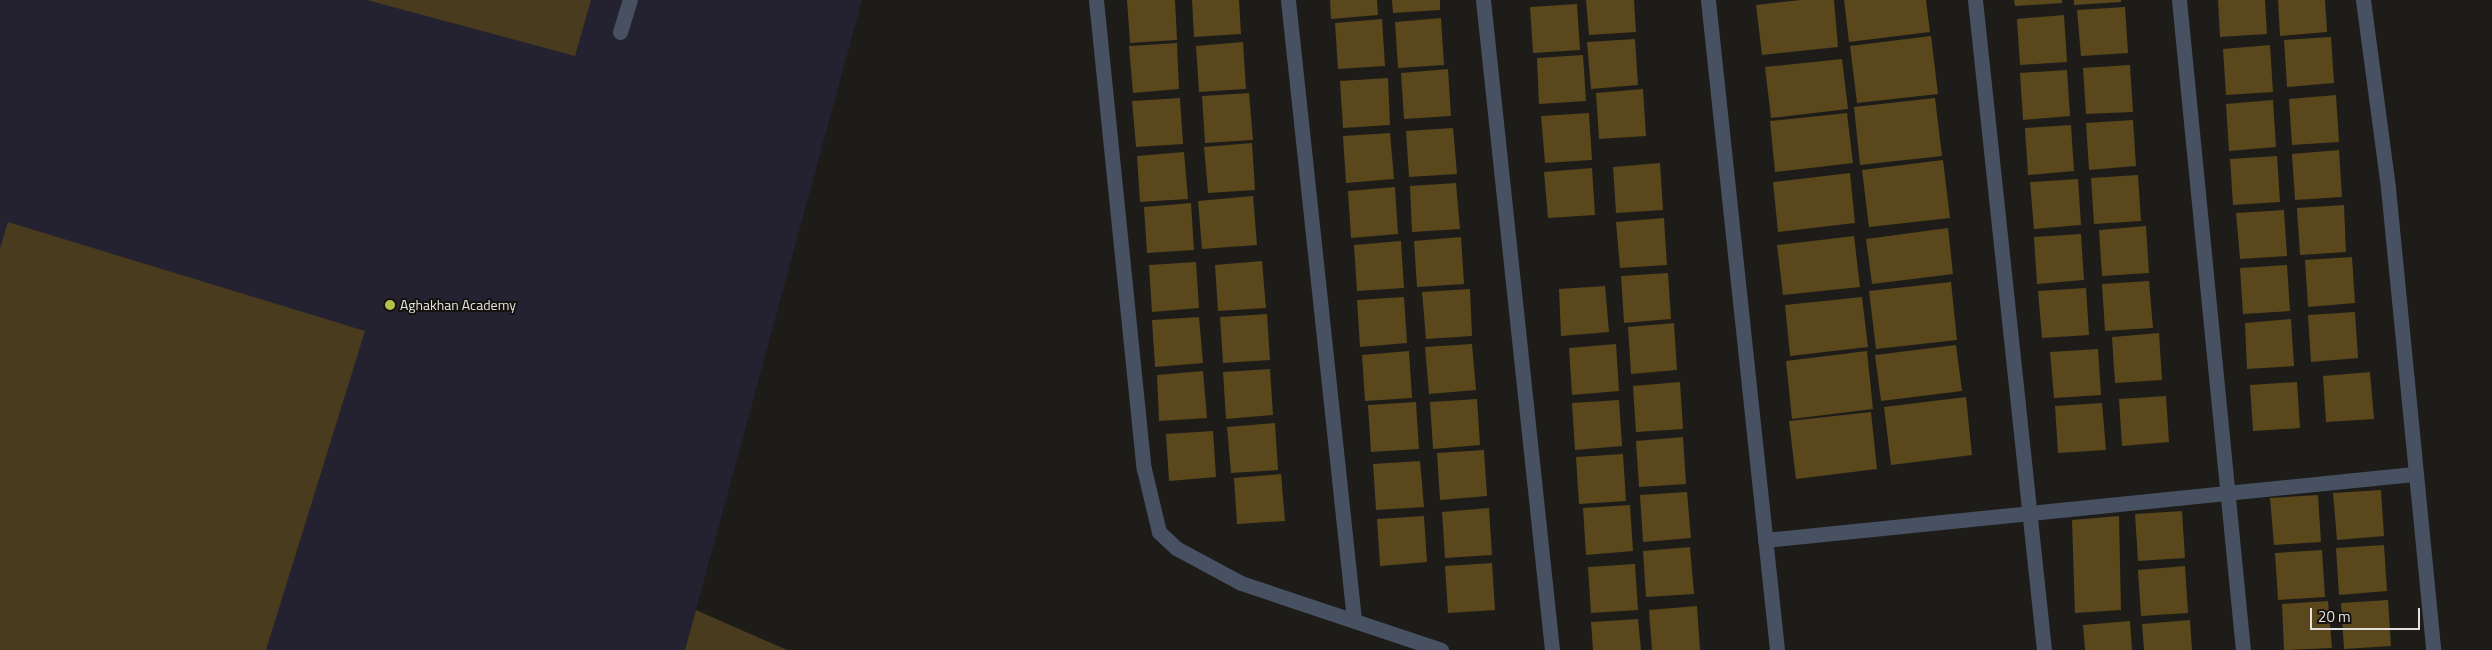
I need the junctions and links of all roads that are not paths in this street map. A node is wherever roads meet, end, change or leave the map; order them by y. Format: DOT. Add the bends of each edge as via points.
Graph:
graph roads {
  1 [pos="630,0"];
  2 [pos="1096,0"];
  3 [pos="1288,0"];
  4 [pos="1483,0"];
  5 [pos="1708,0"];
  6 [pos="1975,0"];
  7 [pos="2179,0"];
  8 [pos="2363,0"];
  9 [pos="620,32"];
  10 [pos="2414,474"];
  11 [pos="2230,493"];
  12 [pos="2029,513"];
  13 [pos="1765,540"];
  14 [pos="1354,620"];
  15 [pos="1441,650"];
  16 [pos="1552,650"];
  17 [pos="1777,650"];
  18 [pos="2044,650"];
  19 [pos="2244,650"];
  20 [pos="2433,650"];
  1 -- 9 [label="street"];
  2 -- 14 [label="street" via="1144,469 1154,520 1164,540 1241,583"];
  3 -- 14 [label="street"];
  4 -- 16 [label="street"];
  5 -- 13 [label="street"];
  6 -- 12 [label="street"];
  7 -- 11 [label="street" via="2199,230"];
  8 -- 10 [label="street" via="2388,188"];
  10 -- 11 [label="street"];
  10 -- 20 [label="street"];
  11 -- 12 [label="street"];
  11 -- 19 [label="street"];
  12 -- 13 [label="street"];
  12 -- 18 [label="street"];
  13 -- 17 [label="street"];
  14 -- 15 [label="street"];
}
